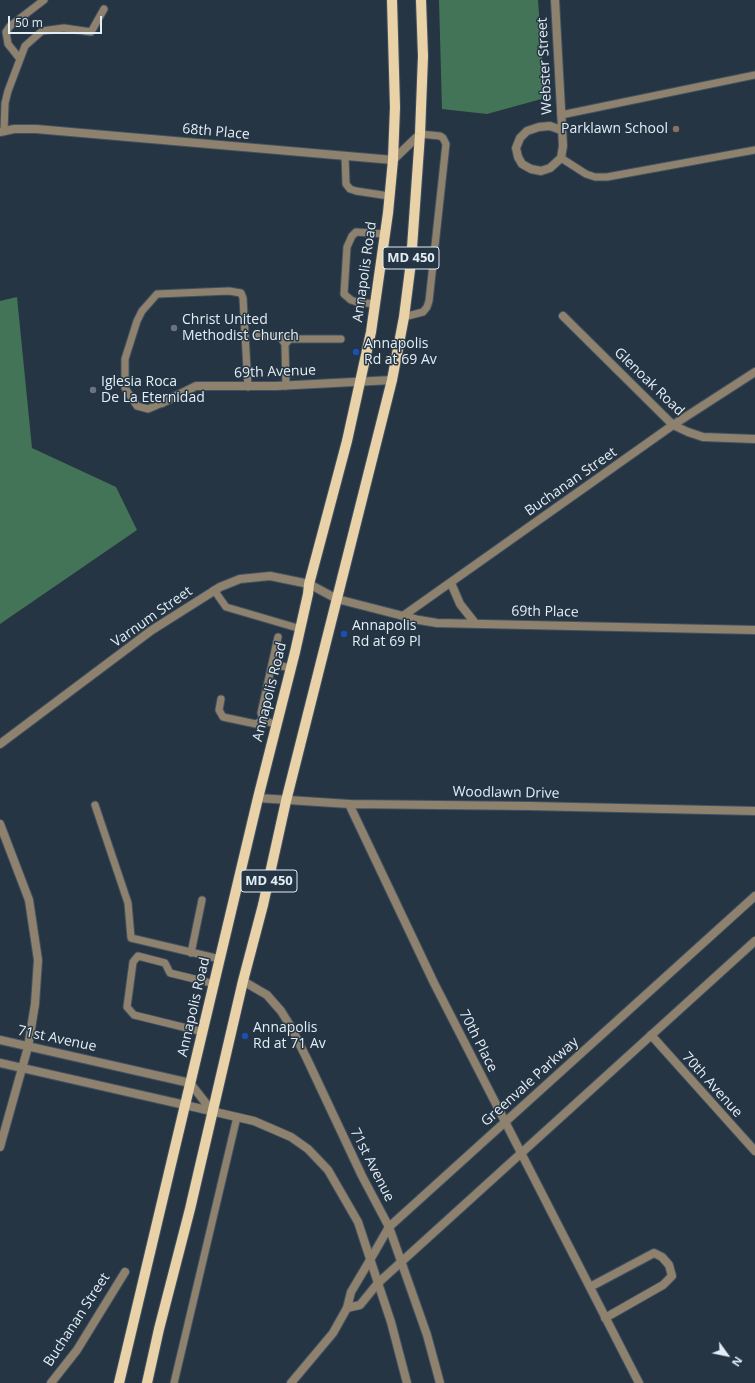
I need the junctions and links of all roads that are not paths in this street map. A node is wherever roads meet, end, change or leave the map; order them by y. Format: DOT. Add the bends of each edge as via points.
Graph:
graph roads {
  1 [pos="44,0"];
  2 [pos="392,0"];
  3 [pos="420,0"];
  4 [pos="555,0"];
  5 [pos="104,9"];
  6 [pos="20,59"];
  7 [pos="755,75"];
  8 [pos="3,98"];
  9 [pos="561,115"];
  10 [pos="561,130"];
  11 [pos="2,132"];
  12 [pos="420,134"];
  13 [pos="755,150"];
  14 [pos="345,156"];
  15 [pos="561,158"];
  16 [pos="393,160"];
  17 [pos="389,196"];
  18 [pos="385,234"];
  19 [pos="375,304"];
  20 [pos="563,316"];
  21 [pos="404,317"];
  22 [pos="258,336"];
  23 [pos="341,339"];
  24 [pos="285,344"];
  25 [pos="755,372"];
  26 [pos="392,380"];
  27 [pos="360,381"];
  28 [pos="286,386"];
  29 [pos="248,387"];
  30 [pos="162,402"];
  31 [pos="673,425"];
  32 [pos="755,439"];
  33 [pos="451,582"];
  34 [pos="309,584"];
  35 [pos="214,590"];
  36 [pos="337,599"];
  37 [pos="403,616"];
  38 [pos="475,623"];
  39 [pos="301,629"];
  40 [pos="755,630"];
  41 [pos="278,637"];
  42 [pos="272,664"];
  43 [pos="291,668"];
  44 [pos="221,699"];
  45 [pos="263,720"];
  46 [pos="276,725"];
  47 [pos="0,744"];
  48 [pos="258,798"];
  49 [pos="286,801"];
  50 [pos="349,804"];
  51 [pos="95,805"];
  52 [pos="755,811"];
  53 [pos="0,824"];
  54 [pos="755,896"];
  55 [pos="202,900"];
  56 [pos="755,941"];
  57 [pos="191,953"];
  58 [pos="220,959"];
  59 [pos="243,981"];
  60 [pos="215,984"];
  61 [pos="203,1032"];
  62 [pos="651,1035"];
  63 [pos="0,1040"];
  64 [pos="28,1047"];
  65 [pos="0,1063"];
  66 [pos="23,1068"];
  67 [pos="190,1083"];
  68 [pos="185,1105"];
  69 [pos="212,1111"];
  70 [pos="237,1117"];
  71 [pos="504,1122"];
  72 [pos="0,1146"];
  73 [pos="755,1151"];
  74 [pos="521,1154"];
  75 [pos="390,1227"];
  76 [pos="370,1260"];
  77 [pos="402,1261"];
  78 [pos="125,1272"];
  79 [pos="378,1283"];
  80 [pos="590,1287"];
  81 [pos="346,1308"];
  82 [pos="605,1318"];
  83 [pos="51,1383"];
  84 [pos="119,1383"];
  85 [pos="147,1383"];
  86 [pos="174,1383"];
  87 [pos="291,1383"];
  88 [pos="407,1383"];
  89 [pos="440,1383"];
  90 [pos="639,1383"];
  1 -- 6 [label="lane" via="10,26 6,32 8,44"];
  2 -- 16 [label="main road, Annapolis Road / MD 450" via="395,107"];
  3 -- 12 [label="main road, MD 450" via="423,56"];
  4 -- 9 [label="street, Webster Street"];
  5 -- 6 [label="lane" via="91,32 64,28 42,30 25,46"];
  6 -- 8 [label="lane"];
  7 -- 9 [label="lane"];
  8 -- 11 [label="lane"];
  9 -- 10 [label="street, Webster Street"];
  10 -- 15 [label="street"];
  10 -- 15 [label="street" via="545,126 527,131 520,138 516,148 522,164 531,169 541,171 550,168"];
  11 -- 14 [label="street, 68th Place" via="36,129"];
  12 -- 16 [label="street"];
  12 -- 21 [label="main road, MD 450" via="411,262"];
  12 -- 21 [label="lane" via="440,136 446,144 429,301 422,312"];
  13 -- 15 [label="lane" via="607,177 586,174"];
  14 -- 16 [label="street, 68th Place"];
  14 -- 17 [label="lane" via="346,184 350,189"];
  16 -- 17 [label="main road, Annapolis Road / MD 450"];
  17 -- 18 [label="main road, Annapolis Road / MD 450"];
  18 -- 19 [label="main road, Annapolis Road / MD 450"];
  18 -- 19 [label="lane" via="356,232 347,247 344,294 357,302"];
  19 -- 27 [label="main road, Annapolis Road / MD 450"];
  20 -- 31 [label="street, Glenoak Road"];
  21 -- 26 [label="main road, MD 450"];
  22 -- 24 [label="lane" via="281,338"];
  23 -- 24 [label="lane" via="294,338"];
  24 -- 28 [label="lane"];
  25 -- 31 [label="street, Buchanan Street"];
  26 -- 27 [label="street, 69th Avenue"];
  26 -- 36 [label="main road, MD 450"];
  27 -- 28 [label="street, 69th Avenue"];
  27 -- 34 [label="main road, Annapolis Road / MD 450"];
  28 -- 29 [label="street, 69th Avenue"];
  29 -- 30 [label="street, 69th Avenue" via="196,386"];
  29 -- 30 [label="lane" via="241,293 229,291 157,294 137,321 125,359 125,388 137,406 148,409"];
  31 -- 32 [label="street, Glenoak Road" via="703,437"];
  31 -- 33 [label="street, Buchanan Street"];
  33 -- 37 [label="street, Buchanan Street"];
  33 -- 38 [label="street" via="460,604"];
  34 -- 35 [label="street, Varnum Street" via="257,576 240,579"];
  34 -- 36 [label="street, Varnum Street"];
  34 -- 39 [label="main road, Annapolis Road / MD 450"];
  35 -- 39 [label="lane" via="226,607"];
  35 -- 47 [label="street, Varnum Street" via="152,630"];
  36 -- 37 [label="street, 69th Place"];
  36 -- 49 [label="main road, MD 450"];
  37 -- 38 [label="street, 69th Place" via="429,622"];
  38 -- 40 [label="street, 69th Place"];
  39 -- 43 [label="main road, Annapolis Road / MD 450"];
  41 -- 42 [label="lane"];
  42 -- 43 [label="lane"];
  42 -- 45 [label="lane" via="261,713"];
  43 -- 46 [label="main road, Annapolis Road / MD 450"];
  44 -- 45 [label="lane" via="219,710 223,717 256,724"];
  45 -- 46 [label="lane"];
  46 -- 48 [label="main road, Annapolis Road / MD 450"];
  48 -- 49 [label="street, Woodlawn Drive"];
  48 -- 58 [label="main road, Annapolis Road / MD 450"];
  49 -- 50 [label="street, Woodlawn Drive"];
  49 -- 59 [label="main road, MD 450"];
  50 -- 52 [label="street, Woodlawn Drive"];
  50 -- 71 [label="street, 70th Place" via="434,983"];
  51 -- 57 [label="lane" via="128,903 131,938"];
  53 -- 64 [label="street" via="29,900 34,928 38,960 37,982"];
  54 -- 71 [label="street, Greenvale Parkway"];
  55 -- 57 [label="lane"];
  56 -- 62 [label="street"];
  57 -- 58 [label="lane"];
  58 -- 60 [label="main road, Annapolis Road / MD 450"];
  59 -- 69 [label="main road, MD 450"];
  59 -- 75 [label="street, 71st Avenue" via="267,995 291,1027 362,1176"];
  60 -- 61 [label="main road, Annapolis Road / MD 450"];
  60 -- 61 [label="lane" via="170,973 165,962 138,956 133,962 127,1007 134,1015"];
  61 -- 67 [label="main road, Annapolis Road / MD 450"];
  62 -- 73 [label="street, 70th Avenue"];
  62 -- 74 [label="street"];
  63 -- 64 [label="street, 71st Avenue"];
  64 -- 66 [label="street"];
  64 -- 67 [label="street, 71st Avenue"];
  65 -- 66 [label="street"];
  66 -- 68 [label="street"];
  66 -- 72 [label="street"];
  67 -- 68 [label="main road, Annapolis Road / MD 450"];
  67 -- 69 [label="street"];
  68 -- 69 [label="street"];
  68 -- 84 [label="main road, Annapolis Road / MD 450"];
  69 -- 70 [label="street"];
  69 -- 85 [label="main road, MD 450"];
  70 -- 76 [label="street" via="291,1137 308,1149 328,1170 358,1222"];
  70 -- 86 [label="lane"];
  71 -- 74 [label="street, 70th Place"];
  71 -- 75 [label="street, Greenvale Parkway"];
  74 -- 77 [label="street"];
  74 -- 80 [label="street, 70th Place"];
  75 -- 76 [label="street, Greenvale Parkway"];
  75 -- 77 [label="street, 71st Avenue"];
  76 -- 79 [label="street"];
  76 -- 81 [label="street, Greenvale Parkway" via="351,1292"];
  77 -- 79 [label="street"];
  77 -- 89 [label="street, 71st Avenue"];
  78 -- 83 [label="street, Buchanan Street" via="77,1350"];
  79 -- 81 [label="street" via="360,1305"];
  79 -- 88 [label="street"];
  80 -- 82 [label="street, 70th Place"];
  80 -- 82 [label="street" via="654,1253 670,1265 672,1276 663,1285"];
  81 -- 87 [label="street, Greenvale Parkway" via="333,1333"];
  82 -- 90 [label="street, 70th Place"];
}
